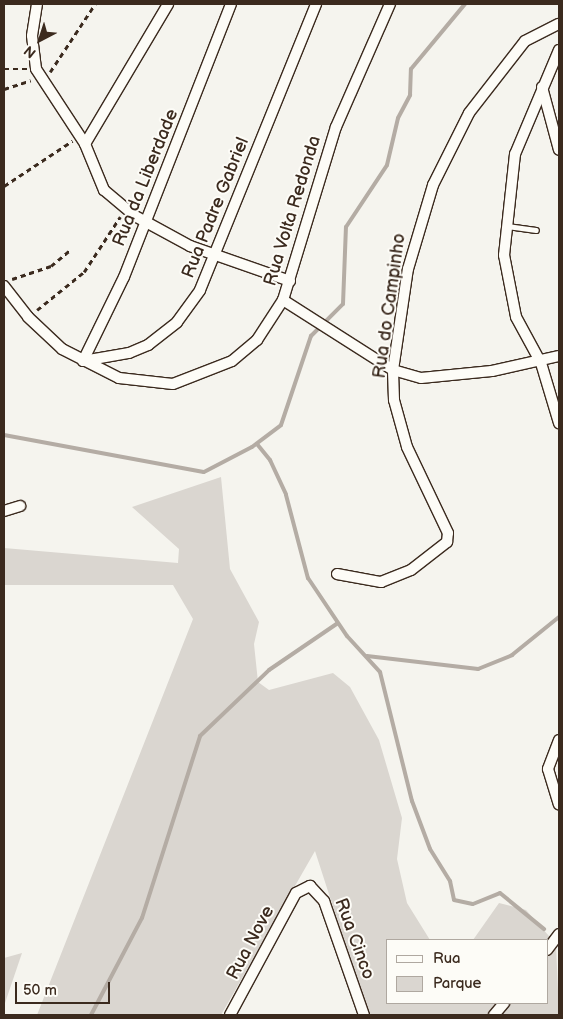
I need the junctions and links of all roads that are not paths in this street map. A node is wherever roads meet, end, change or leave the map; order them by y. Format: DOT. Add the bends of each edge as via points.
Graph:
graph roads {
  1 [pos="37,4"];
  2 [pos="168,4"];
  3 [pos="231,4"];
  4 [pos="316,4"];
  5 [pos="390,4"];
  6 [pos="559,24"];
  7 [pos="559,50"];
  8 [pos="542,87"];
  9 [pos="82,140"];
  10 [pos="559,150"];
  11 [pos="146,223"];
  12 [pos="505,226"];
  13 [pos="536,230"];
  14 [pos="214,256"];
  15 [pos="290,281"];
  16 [pos="5,283"];
  17 [pos="283,300"];
  18 [pos="559,356"];
  19 [pos="83,361"];
  20 [pos="541,363"];
  21 [pos="393,370"];
  22 [pos="559,423"];
  23 [pos="20,506"];
  24 [pos="4,511"];
  25 [pos="338,574"];
  26 [pos="559,740"];
  27 [pos="559,804"];
  28 [pos="301,887"];
  29 [pos="503,1004"];
  30 [pos="361,1013"];
  31 [pos="230,1015"];
  32 [pos="494,1015"];
  1 -- 9 [label="street" via="32,36 38,73"];
  2 -- 9 [label="street"];
  3 -- 11 [label="street, Rua da Liberdade"];
  4 -- 14 [label="street, Rua Padre Gabriel"];
  5 -- 15 [label="street, Rua Volta Redonda" via="336,127"];
  6 -- 21 [label="street, Rua do Campinho" via="537,31 508,60 469,112 445,158 420,219"];
  7 -- 8 [label="street"];
  8 -- 10 [label="street"];
  8 -- 12 [label="street" via="515,154"];
  9 -- 11 [label="street" via="104,190"];
  11 -- 14 [label="street"];
  11 -- 19 [label="street, Rua da Liberdade"];
  12 -- 13 [label="lane"];
  12 -- 20 [label="street" via="510,295 523,332"];
  14 -- 15 [label="street"];
  14 -- 19 [label="street, Rua Padre Gabriel" via="193,302 162,335 128,354"];
  15 -- 17 [label="street, Rua Volta Redonda"];
  16 -- 19 [label="street, Rua Volta Redonda" via="28,317"];
  17 -- 19 [label="street, Rua Volta Redonda" via="247,350 212,372 189,380 141,383"];
  17 -- 21 [label="street"];
  18 -- 20 [label="street"];
  20 -- 21 [label="street" via="434,378"];
  20 -- 22 [label="street"];
  21 -- 25 [label="street, Rua do Campinho" via="394,400 407,447 448,533 447,542 412,570 381,582"];
  23 -- 24 [label="street"];
  26 -- 27 [label="street" via="548,769"];
  28 -- 30 [label="street, Rua Cinco" via="318,890 324,901"];
  28 -- 31 [label="street, Rua Nove"];
  29 -- 32 [label="street"];
}
